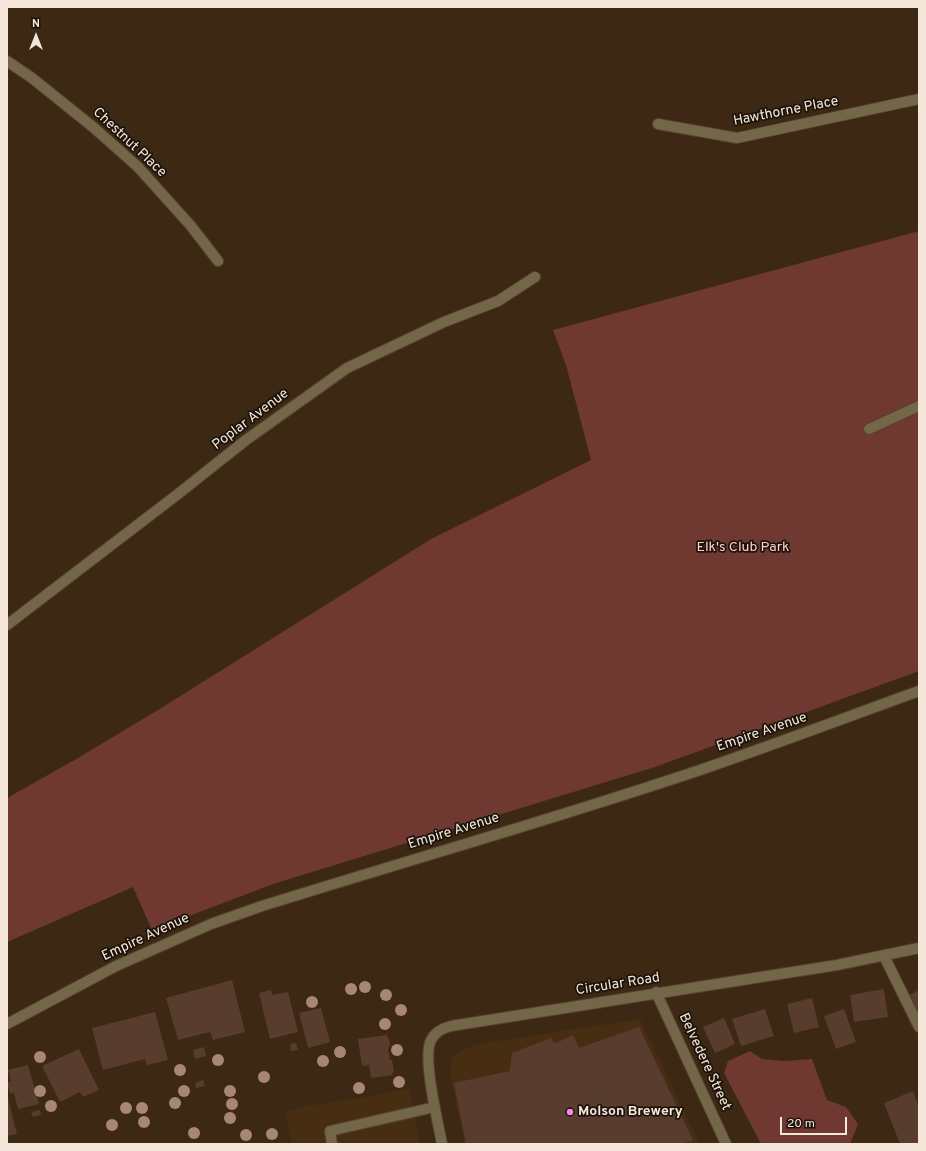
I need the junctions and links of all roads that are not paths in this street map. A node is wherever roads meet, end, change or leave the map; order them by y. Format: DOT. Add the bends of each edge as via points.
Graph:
graph roads {
  1 [pos="7,61"];
  2 [pos="919,99"];
  3 [pos="658,124"];
  4 [pos="218,260"];
  5 [pos="535,277"];
  6 [pos="919,406"];
  7 [pos="869,429"];
  8 [pos="7,624"];
  9 [pos="919,691"];
  10 [pos="919,948"];
  11 [pos="884,956"];
  12 [pos="656,992"];
  13 [pos="7,1024"];
  14 [pos="919,1027"];
  15 [pos="435,1107"];
  16 [pos="332,1144"];
  17 [pos="442,1144"];
  18 [pos="726,1144"];
  1 -- 4 [label="street, Chestnut Place" via="93,127 138,167"];
  2 -- 3 [label="street, Hawthorne Place" via="738,138"];
  5 -- 8 [label="street, Poplar Avenue" via="498,302 444,322 347,368 246,440"];
  6 -- 7 [label="street"];
  9 -- 13 [label="street, Empire Avenue" via="697,771 211,924 116,966"];
  10 -- 11 [label="street, Circular Road"];
  11 -- 12 [label="street, Circular Road"];
  11 -- 14 [label="street"];
  12 -- 15 [label="street, Circular Road" via="443,1028 436,1032 428,1049"];
  12 -- 18 [label="street, Belvedere Street"];
  15 -- 16 [label="street" via="330,1131"];
  15 -- 17 [label="street, Circular Road"];
}
